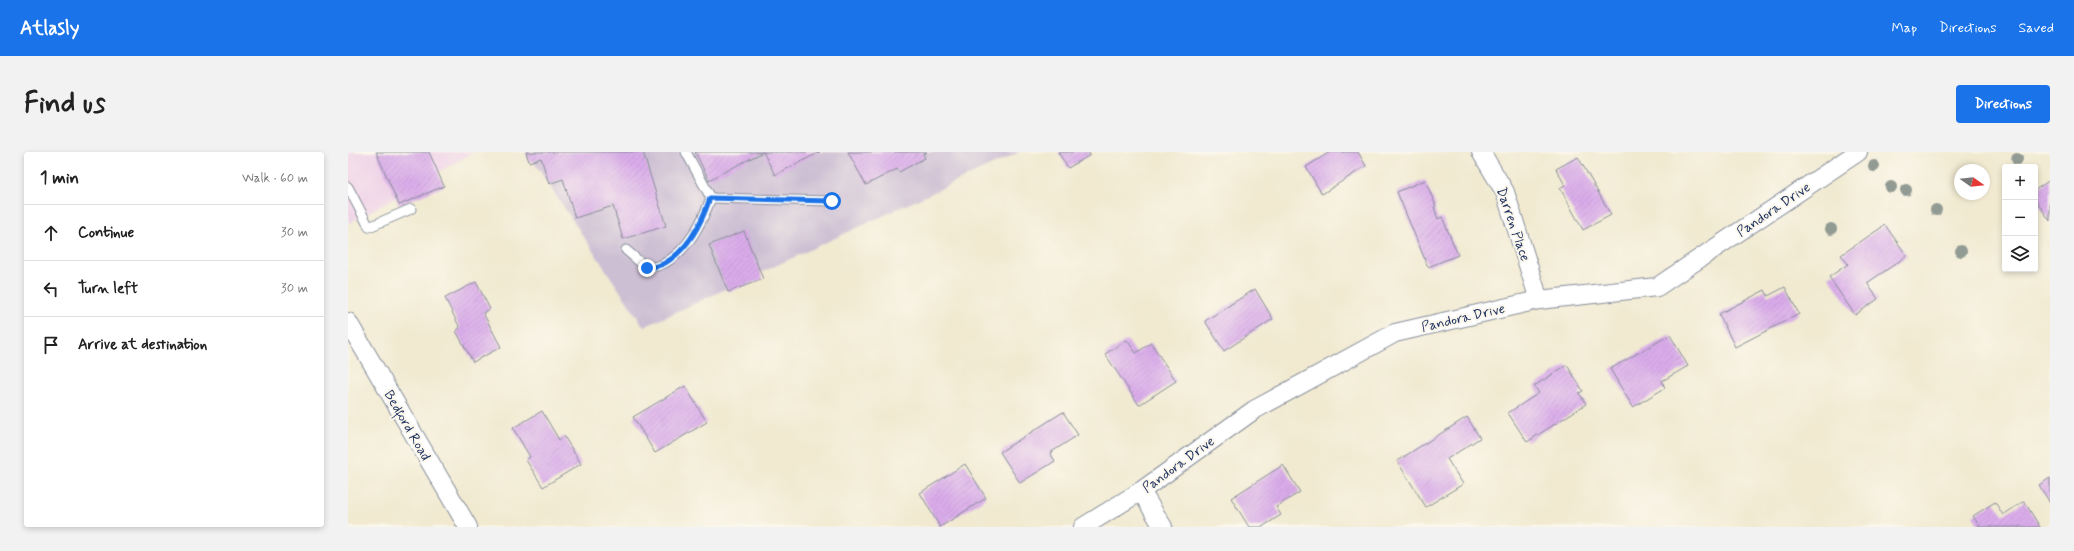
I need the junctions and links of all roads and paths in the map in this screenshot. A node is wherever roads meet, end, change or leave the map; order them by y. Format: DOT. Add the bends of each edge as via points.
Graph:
graph roads {
  1 [pos="686,152"];
  2 [pos="1481,152"];
  3 [pos="1858,152"];
  4 [pos="348,187"];
  5 [pos="710,198"];
  6 [pos="832,201"];
  7 [pos="411,209"];
  8 [pos="626,250"];
  9 [pos="1539,300"];
  10 [pos="348,322"];
  11 [pos="1141,491"];
  12 [pos="468,527"];
  13 [pos="1083,527"];
  14 [pos="1163,527"];
  1 -- 5 [label="lane"];
  2 -- 9 [label="street, Darren Place" via="1505,192"];
  3 -- 9 [label="street, Pandora Drive" via="1657,287"];
  4 -- 7 [label="lane" via="369,227"];
  5 -- 6 [label="lane"];
  5 -- 8 [label="lane" via="702,222 682,249 665,263 647,268"];
  9 -- 11 [label="street, Pandora Drive" via="1395,333 1254,410"];
  10 -- 12 [label="street, Bedford Road"];
  11 -- 13 [label="street, Pandora Drive"];
  11 -- 14 [label="street"];
}
